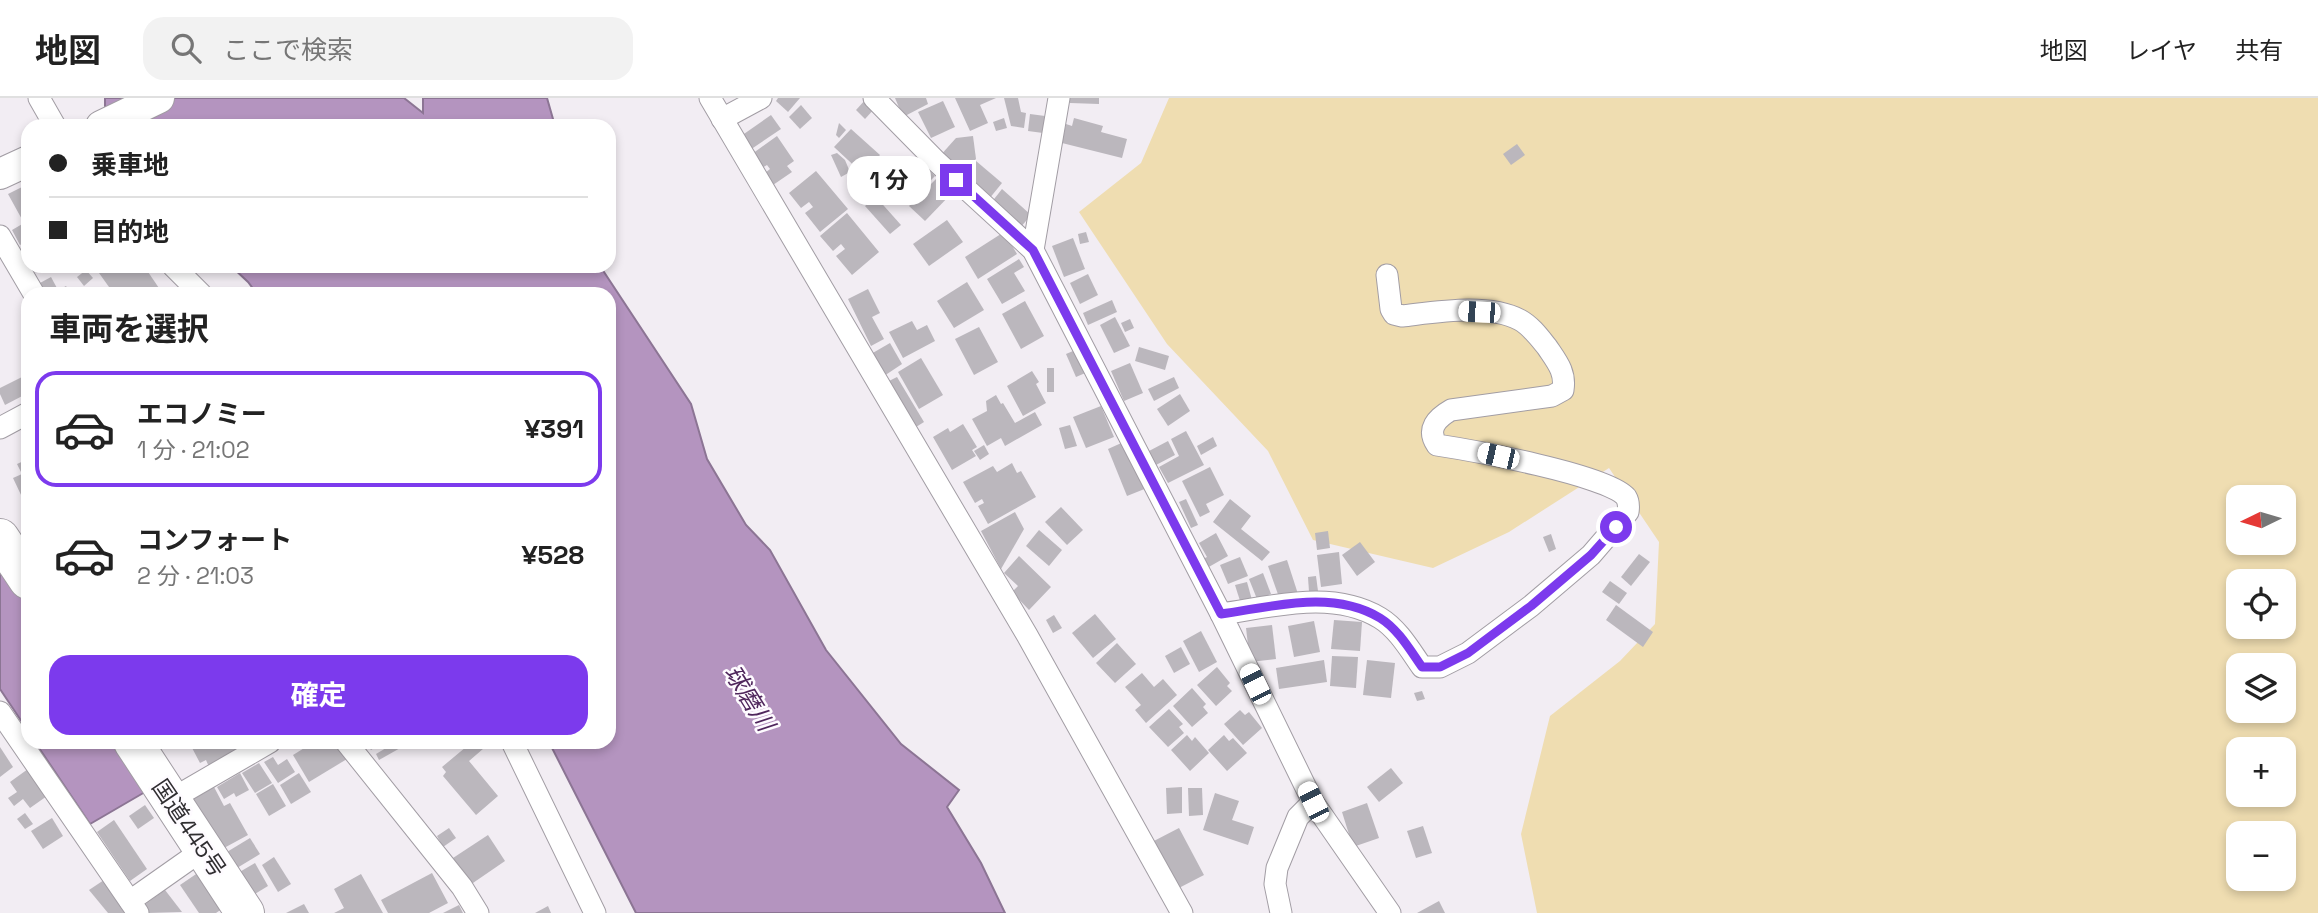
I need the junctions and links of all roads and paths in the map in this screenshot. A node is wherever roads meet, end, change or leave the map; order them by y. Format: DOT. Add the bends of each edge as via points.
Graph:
graph roads {
  1 [pos="39,98"];
  2 [pos="159,98"];
  3 [pos="710,98"];
  4 [pos="761,98"];
  5 [pos="874,98"];
  6 [pos="1059,98"];
  7 [pos="51,119"];
  8 [pos="116,119"];
  9 [pos="722,119"];
  10 [pos="3,248"];
  11 [pos="1033,250"];
  12 [pos="180,273"];
  13 [pos="1387,275"];
  14 [pos="29,287"];
  15 [pos="194,287"];
  16 [pos="21,417"];
  17 [pos="0,428"];
  18 [pos="0,537"];
  19 [pos="21,569"];
  20 [pos="1221,614"];
  21 [pos="0,712"];
  22 [pos="21,743"];
  23 [pos="25,749"];
  24 [pos="137,749"];
  25 [pos="258,749"];
  26 [pos="352,749"];
  27 [pos="515,749"];
  28 [pos="170,800"];
  29 [pos="1313,802"];
  30 [pos="204,849"];
  31 [pos="134,907"];
  32 [pos="245,913"];
  33 [pos="478,913"];
  34 [pos="595,913"];
  35 [pos="1182,913"];
  36 [pos="1281,913"];
  37 [pos="1390,913"];
  1 -- 7 [label="street"];
  2 -- 8 [label="street"];
  3 -- 9 [label="street"];
  4 -- 9 [label="street"];
  5 -- 11 [label="street"];
  6 -- 11 [label="street"];
  9 -- 35 [label="street" via="1027,635"];
  10 -- 14 [label="street"];
  11 -- 20 [label="street"];
  12 -- 15 [label="street"];
  13 -- 20 [label="street" via="1394,314 1503,313 1523,321 1539,336 1565,377 1563,390 1552,396 1451,410 1434,425 1437,444 1589,478 1625,496 1628,512 1591,555 1531,606 1468,653 1440,667 1422,667 1402,638 1381,619 1353,606 1316,601"];
  16 -- 17 [label="street"];
  18 -- 19 [label="highway"];
  20 -- 29 [label="street"];
  21 -- 22 [label="street"];
  23 -- 31 [label="street"];
  24 -- 28 [label="highway, 国道445号"];
  25 -- 28 [label="street"];
  26 -- 33 [label="street"];
  27 -- 34 [label="street"];
  28 -- 30 [label="highway, 国道445号"];
  29 -- 36 [label="street" via="1298,817 1277,868"];
  29 -- 37 [label="street"];
  30 -- 31 [label="street"];
  30 -- 32 [label="highway, 国道445号"];
}
